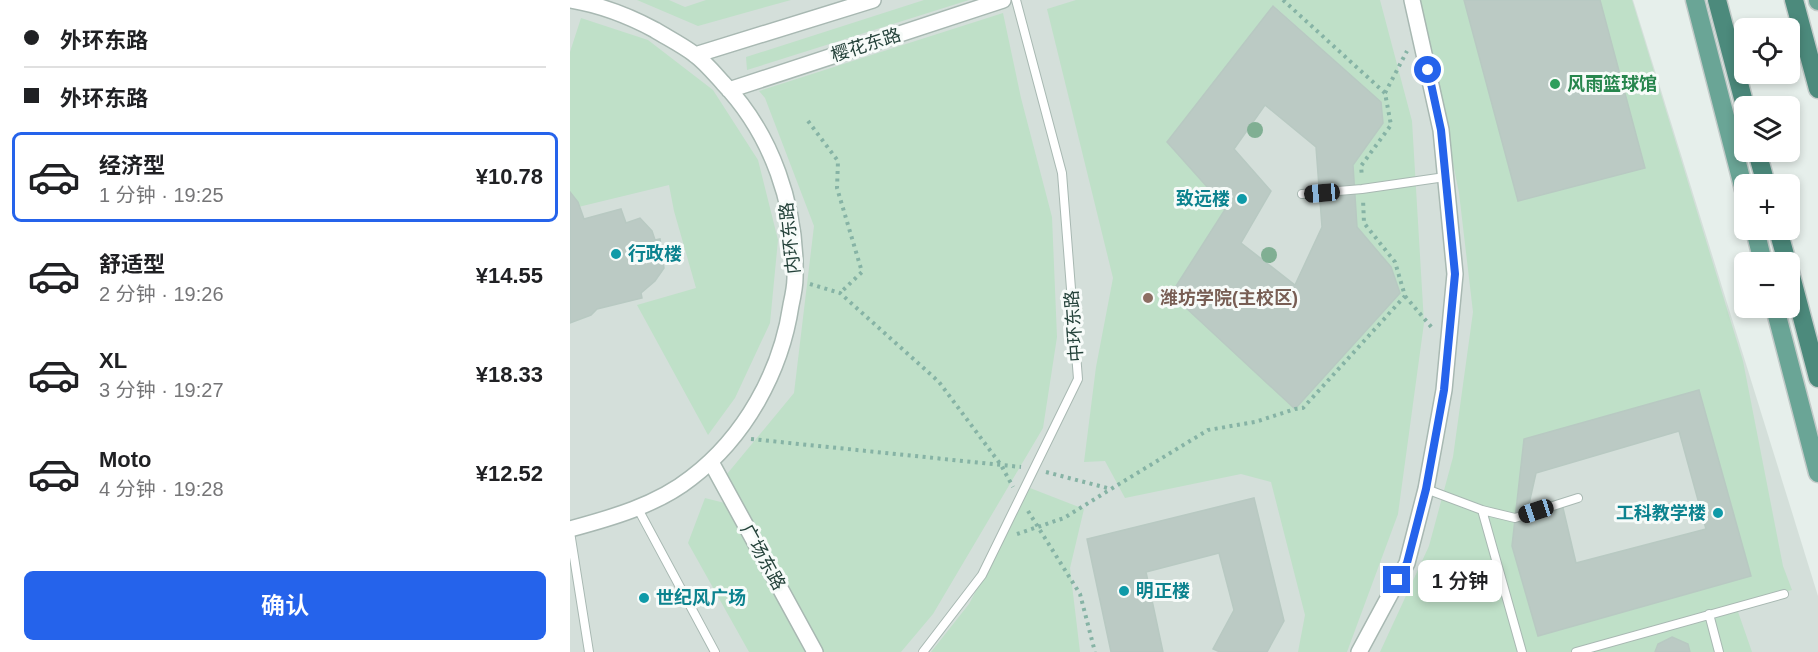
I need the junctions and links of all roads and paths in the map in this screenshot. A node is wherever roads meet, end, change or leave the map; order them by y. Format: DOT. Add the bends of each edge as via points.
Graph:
graph roads {
  1 [pos="570,0"];
  2 [pos="873,0"];
  3 [pos="1003,0"];
  4 [pos="1016,0"];
  5 [pos="1412,0"];
  6 [pos="1695,0"];
  7 [pos="1717,0"];
  8 [pos="1794,0"];
  9 [pos="1419,30"];
  10 [pos="695,55"];
  11 [pos="1818,89"];
  12 [pos="729,90"];
  13 [pos="1385,93"];
  14 [pos="1742,96"];
  15 [pos="808,121"];
  16 [pos="1740,174"];
  17 [pos="1445,177"];
  18 [pos="1302,194"];
  19 [pos="795,279"];
  20 [pos="840,293"];
  21 [pos="1405,296"];
  22 [pos="1800,310"];
  23 [pos="1778,318"];
  24 [pos="1448,347"];
  25 [pos="1818,378"];
  26 [pos="1295,409"];
  27 [pos="733,438"];
  28 [pos="711,462"];
  29 [pos="1001,465"];
  30 [pos="1034,469"];
  31 [pos="1818,473"];
  32 [pos="1111,489"];
  33 [pos="1426,489"];
  34 [pos="1019,498"];
  35 [pos="1578,498"];
  36 [pos="638,507"];
  37 [pos="1482,510"];
  38 [pos="1038,528"];
  39 [pos="570,530"];
  40 [pos="999,540"];
  41 [pos="1784,594"];
  42 [pos="1709,614"];
  43 [pos="589,652"];
  44 [pos="715,652"];
  45 [pos="815,652"];
  46 [pos="923,652"];
  47 [pos="1095,652"];
  48 [pos="1359,652"];
  49 [pos="1522,652"];
  50 [pos="1576,652"];
  51 [pos="1719,652"];
  1 -- 10 [label="street, 内环东路" via="628,16"];
  2 -- 10 [label="street"];
  3 -- 12 [label="street, 樱花东路"];
  4 -- 30 [label="lane, 中环东路" via="1062,173 1078,379"];
  5 -- 9 [label="street"];
  6 -- 16 [label="main road"];
  7 -- 14 [label="highway"];
  8 -- 11 [label="highway"];
  9 -- 13 [label="path"];
  9 -- 17 [label="street" via="1441,130"];
  10 -- 12 [label="street, 内环东路"];
  12 -- 19 [label="street, 内环东路" via="755,126 784,187 793,235"];
  15 -- 20 [label="path" via="837,161 837,188 861,272"];
  17 -- 18 [label="lane"];
  17 -- 24 [label="street" via="1455,274"];
  19 -- 20 [label="path"];
  19 -- 27 [label="street, 内环东路" via="789,322 777,363"];
  20 -- 29 [label="path" via="939,382"];
  21 -- 24 [label="path"];
  22 -- 25 [label="highway"];
  23 -- 31 [label="main road"];
  24 -- 33 [label="street"];
  26 -- 32 [label="path" via="1255,422 1208,430"];
  27 -- 28 [label="street, 内环东路"];
  27 -- 29 [label="path"];
  28 -- 36 [label="street, 内环东路" via="667,494"];
  28 -- 45 [label="street, 广场东路"];
  29 -- 30 [label="path"];
  29 -- 34 [label="path"];
  30 -- 32 [label="path"];
  30 -- 34 [label="lane, 中环东路"];
  32 -- 38 [label="path" via="1064,518"];
  33 -- 37 [label="lane"];
  33 -- 48 [label="street" via="1407,563"];
  34 -- 38 [label="path"];
  34 -- 40 [label="lane, 中环东路"];
  35 -- 37 [label="lane" via="1515,518"];
  36 -- 39 [label="street, 内环东路"];
  36 -- 44 [label="lane"];
  37 -- 49 [label="lane"];
  38 -- 40 [label="path"];
  38 -- 47 [label="path" via="1080,594"];
  39 -- 43 [label="lane"];
  40 -- 46 [label="lane, 中环东路" via="982,575"];
  41 -- 42 [label="lane"];
  42 -- 50 [label="lane"];
  42 -- 51 [label="lane"];
}
